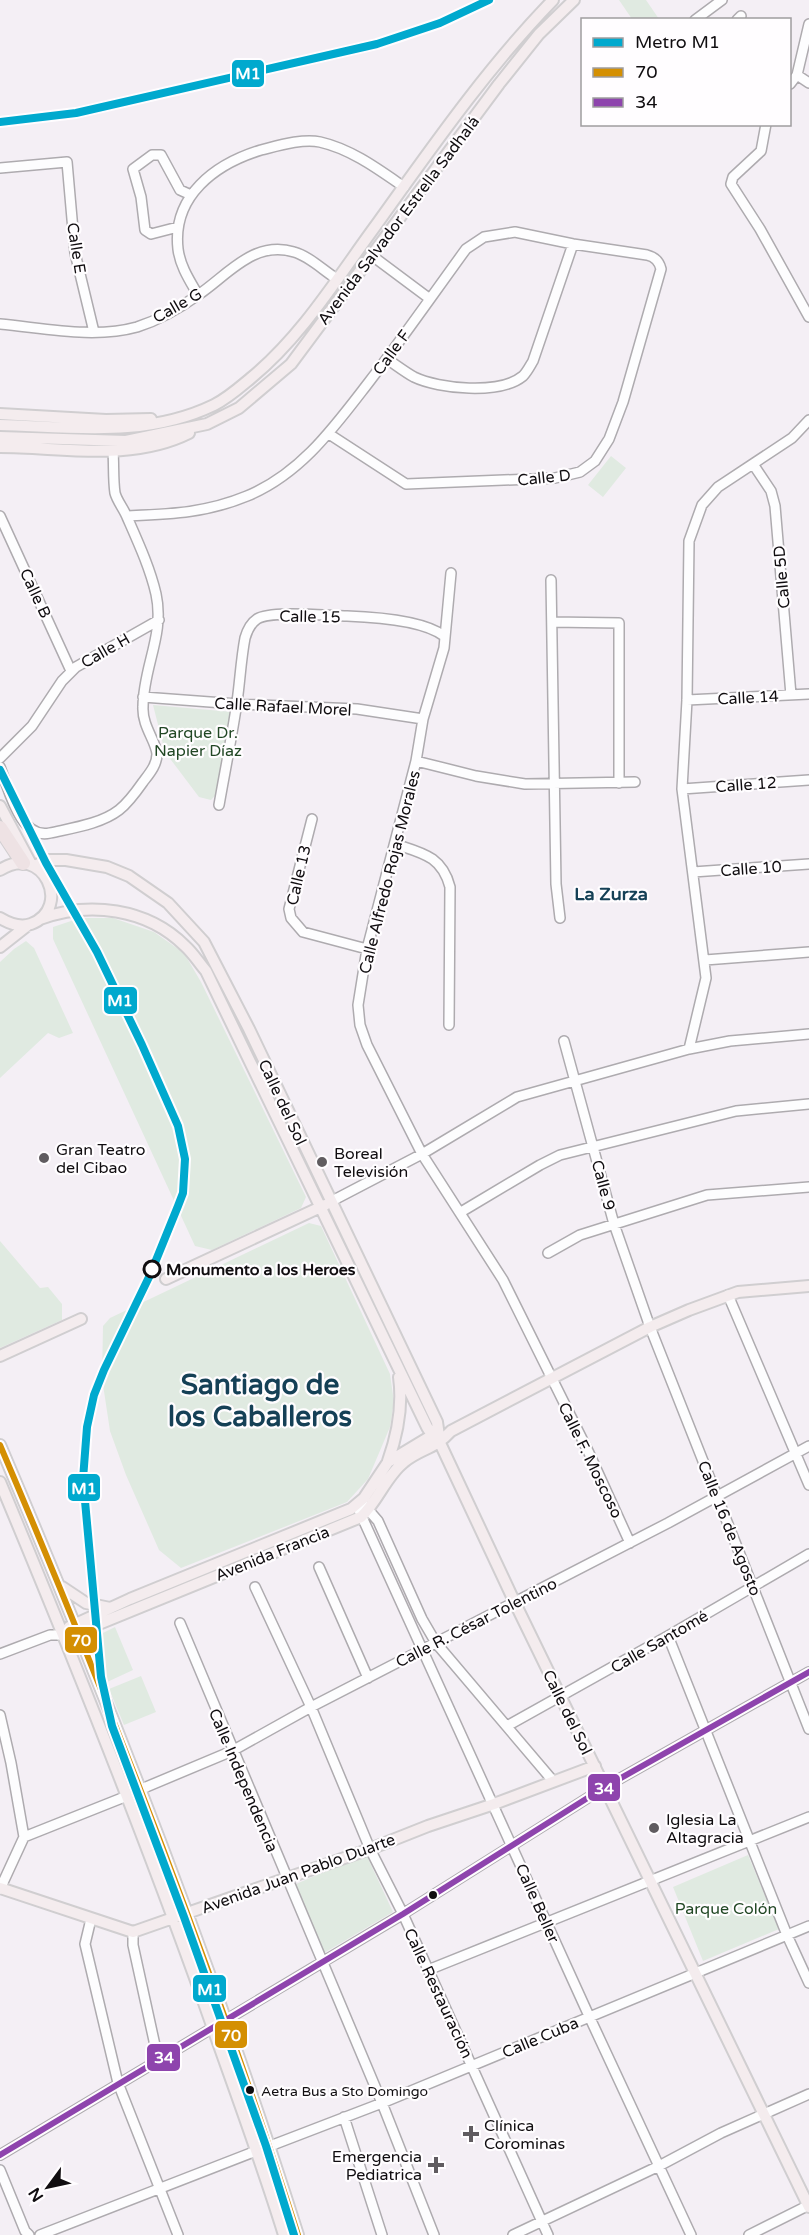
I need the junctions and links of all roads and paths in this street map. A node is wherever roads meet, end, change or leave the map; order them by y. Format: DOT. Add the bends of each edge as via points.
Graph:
graph roads {
  1 [pos="553,0"];
  2 [pos="574,0"];
  3 [pos="722,0"];
  4 [pos="698,18"];
  5 [pos="809,24"];
  6 [pos="791,60"];
  7 [pos="801,60"];
  8 [pos="797,75"];
  9 [pos="791,82"];
  10 [pos="809,83"];
  11 [pos="766,126"];
  12 [pos="0,168"];
  13 [pos="404,188"];
  14 [pos="191,195"];
  15 [pos="178,227"];
  16 [pos="573,244"];
  17 [pos="371,255"];
  18 [pos="659,263"];
  19 [pos="337,279"];
  20 [pos="198,295"];
  21 [pos="430,299"];
  22 [pos="809,317"];
  23 [pos="0,324"];
  24 [pos="94,332"];
  25 [pos="387,359"];
  26 [pos="195,412"];
  27 [pos="0,414"];
  28 [pos="809,420"];
  29 [pos="207,424"];
  30 [pos="0,425"];
  31 [pos="329,434"];
  32 [pos="0,437"];
  33 [pos="0,447"];
  34 [pos="113,452"];
  35 [pos="753,464"];
  36 [pos="0,516"];
  37 [pos="127,516"];
  38 [pos="451,573"];
  39 [pos="551,580"];
  40 [pos="159,620"];
  41 [pos="552,622"];
  42 [pos="444,636"];
  43 [pos="71,671"];
  44 [pos="809,694"];
  45 [pos="791,695"];
  46 [pos="143,697"];
  47 [pos="687,700"];
  48 [pos="237,704"];
  49 [pos="423,719"];
  50 [pos="13,743"];
  51 [pos="0,748"];
  52 [pos="0,758"];
  53 [pos="416,761"];
  54 [pos="0,767"];
  55 [pos="809,780"];
  56 [pos="635,782"];
  57 [pos="555,783"];
  58 [pos="619,783"];
  59 [pos="682,789"];
  60 [pos="219,805"];
  61 [pos="0,806"];
  62 [pos="312,819"];
  63 [pos="0,828"];
  64 [pos="395,844"];
  65 [pos="809,864"];
  66 [pos="30,865"];
  67 [pos="0,870"];
  68 [pos="693,872"];
  69 [pos="0,918"];
  70 [pos="560,918"];
  71 [pos="40,919"];
  72 [pos="28,925"];
  73 [pos="0,947"];
  74 [pos="367,949"];
  75 [pos="809,952"];
  76 [pos="705,960"];
  77 [pos="449,1025"];
  78 [pos="249,1029"];
  79 [pos="237,1034"];
  80 [pos="809,1035"];
  81 [pos="564,1041"];
  82 [pos="689,1049"];
  83 [pos="574,1080"];
  84 [pos="809,1104"];
  85 [pos="593,1147"];
  86 [pos="422,1154"];
  87 [pos="809,1187"];
  88 [pos="330,1202"];
  89 [pos="319,1207"];
  90 [pos="461,1212"];
  91 [pos="614,1224"];
  92 [pos="548,1253"];
  93 [pos="166,1279"];
  94 [pos="809,1287"];
  95 [pos="728,1295"];
  96 [pos="81,1319"];
  97 [pos="650,1327"];
  98 [pos="0,1356"];
  99 [pos="398,1364"];
  100 [pos="550,1378"];
  101 [pos="440,1435"];
  102 [pos="0,1445"];
  103 [pos="809,1446"];
  104 [pos="796,1453"];
  105 [pos="388,1462"];
  106 [pos="0,1482"];
  107 [pos="809,1485"];
  108 [pos="717,1496"];
  109 [pos="362,1508"];
  110 [pos="630,1543"];
  111 [pos="809,1554"];
  112 [pos="319,1567"];
  113 [pos="59,1584"];
  114 [pos="255,1587"];
  115 [pos="753,1587"];
  116 [pos="515,1603"];
  117 [pos="110,1608"];
  118 [pos="180,1623"];
  119 [pos="77,1628"];
  120 [pos="63,1633"];
  121 [pos="668,1636"];
  122 [pos="436,1643"];
  123 [pos="422,1650"];
  124 [pos="0,1654"];
  125 [pos="809,1672"];
  126 [pos="368,1678"];
  127 [pos="791,1682"];
  128 [pos="561,1697"];
  129 [pos="311,1707"];
  130 [pos="0,1715"];
  131 [pos="507,1726"];
  132 [pos="809,1729"];
  133 [pos="706,1730"];
  134 [pos="232,1750"];
  135 [pos="595,1766"];
  136 [pos="553,1782"];
  137 [pos="605,1787"];
  138 [pos="139,1790"];
  139 [pos="127,1796"];
  140 [pos="494,1804"];
  141 [pos="809,1817"];
  142 [pos="24,1838"];
  143 [pos="750,1842"];
  144 [pos="511,1845"];
  145 [pos="370,1849"];
  146 [pos="286,1878"];
  147 [pos="651,1881"];
  148 [pos="0,1888"];
  149 [pos="186,1913"];
  150 [pos="403,1914"];
  151 [pos="173,1918"];
  152 [pos="91,1919"];
  153 [pos="546,1922"];
  154 [pos="809,1926"];
  155 [pos="133,1932"];
  156 [pos="787,1935"];
  157 [pos="321,1961"];
  158 [pos="428,1970"];
  159 [pos="696,1972"];
  160 [pos="809,1983"];
  161 [pos="589,2016"];
  162 [pos="225,2020"];
  163 [pos="213,2028"];
  164 [pos="158,2059"];
  165 [pos="472,2066"];
  166 [pos="118,2082"];
  167 [pos="809,2094"];
  168 [pos="382,2103"];
  169 [pos="765,2113"];
  170 [pos="344,2117"];
  171 [pos="270,2146"];
  172 [pos="256,2151"];
  173 [pos="0,2155"];
  174 [pos="659,2166"];
  175 [pos="0,2170"];
  176 [pos="160,2187"];
  177 [pos="809,2206"];
  178 [pos="542,2222"];
  179 [pos="29,2235"];
  180 [pos="40,2235"];
  181 [pos="178,2235"];
  182 [pos="284,2235"];
  183 [pos="298,2235"];
  184 [pos="382,2235"];
  185 [pos="434,2235"];
  186 [pos="513,2235"];
  187 [pos="548,2235"];
  188 [pos="691,2235"];
  189 [pos="749,2235"];
  1 -- 13 [label="main road, Avenida Salvador Estrella Sadhalá" via="488,75"];
  2 -- 17 [label="main road, Avenida Salvador Estrella Sadhalá" via="539,34 499,84"];
  3 -- 4 [label="street"];
  5 -- 7 [label="street"];
  6 -- 7 [label="street"];
  7 -- 8 [label="street"];
  8 -- 9 [label="street"];
  8 -- 10 [label="street"];
  11 -- 22 [label="street" via="761,151 733,177 731,184"];
  12 -- 24 [label="street, Calle E" via="67,162 75,253"];
  13 -- 14 [label="street" via="346,151 318,141 282,144 243,156 215,170"];
  13 -- 19 [label="main road, Avenida Salvador Estrella Sadhalá"];
  14 -- 15 [label="street"];
  14 -- 15 [label="street" via="180,189 161,155 152,155 133,170 145,230 155,234"];
  15 -- 20 [label="street" via="178,251"];
  16 -- 18 [label="street, Calle F" via="653,256"];
  16 -- 21 [label="street, Calle F" via="515,232 484,237 466,249"];
  16 -- 25 [label="street" via="533,361 514,382 447,387 413,376"];
  17 -- 21 [label="street"];
  17 -- 29 [label="main road, Avenida Salvador Estrella Sadhalá" via="291,364 239,408"];
  18 -- 31 [label="street, Calle D" via="659,278 619,411 601,454 580,472 555,478 406,484"];
  19 -- 20 [label="street, Calle G" via="295,252 262,251 243,260"];
  19 -- 26 [label="main road, Avenida Salvador Estrella Sadhalá" via="280,353 231,395"];
  20 -- 24 [label="street, Calle G" via="140,326"];
  21 -- 25 [label="street, Calle F"];
  23 -- 24 [label="street, Calle G"];
  25 -- 31 [label="street, Calle F"];
  26 -- 27 [label="main road, Avenida Salvador Estrella Sadhalá" via="144,420"];
  26 -- 30 [label="main road, Avenida Salvador Estrella Sadhalá" via="125,429"];
  28 -- 35 [label="street" via="792,438"];
  29 -- 32 [label="main road, Avenida Salvador Estrella Sadhalá" via="126,441"];
  29 -- 34 [label="main road, Avenida Salvador Estrella Sadhalá" via="160,444"];
  31 -- 37 [label="street, Calle F" via="290,472 248,496 198,512"];
  33 -- 34 [label="main road, Avenida Salvador Estrella Sadhalá"];
  34 -- 37 [label="street" via="116,493"];
  35 -- 45 [label="street, Calle 5D" via="771,491 775,506"];
  35 -- 47 [label="street" via="718,487 702,505 689,541"];
  36 -- 43 [label="street, Calle B"];
  37 -- 40 [label="street" via="156,594"];
  38 -- 42 [label="street, Calle Alfredo Rojas Morales"];
  39 -- 41 [label="street"];
  40 -- 43 [label="street, Calle H"];
  40 -- 46 [label="street"];
  41 -- 57 [label="street"];
  41 -- 58 [label="street" via="619,623"];
  42 -- 48 [label="street, Calle 15" via="415,624 353,617 267,615 249,627"];
  42 -- 49 [label="street, Calle Alfredo Rojas Morales"];
  43 -- 50 [label="street, Calle H" via="36,721"];
  44 -- 45 [label="street, Calle 14"];
  45 -- 47 [label="street, Calle 14"];
  46 -- 48 [label="street, Calle Rafael Morel"];
  46 -- 54 [label="street" via="144,722 157,755 152,771 131,798 106,819 36,833 21,817"];
  47 -- 59 [label="street"];
  48 -- 49 [label="street, Calle Rafael Morel" via="357,709"];
  48 -- 60 [label="street, Calle 15"];
  49 -- 53 [label="street, Calle Alfredo Rojas Morales"];
  50 -- 51 [label="street"];
  50 -- 52 [label="street, Calle H"];
  53 -- 57 [label="street" via="525,784"];
  53 -- 64 [label="street, Calle Alfredo Rojas Morales"];
  55 -- 59 [label="street, Calle 12"];
  56 -- 58 [label="street"];
  57 -- 58 [label="street"];
  57 -- 70 [label="street"];
  59 -- 68 [label="street"];
  61 -- 66 [label="main road"];
  62 -- 74 [label="street, Calle 13" via="289,909 291,918 303,932"];
  63 -- 66 [label="highway"];
  64 -- 74 [label="street, Calle Alfredo Rojas Morales"];
  64 -- 77 [label="street" via="427,855 448,878"];
  65 -- 68 [label="street, Calle 10"];
  66 -- 67 [label="main road, Calle del Sol" via="15,863"];
  66 -- 71 [label="main road" via="44,874 51,889 49,906"];
  66 -- 78 [label="main road, Calle del Sol" via="66,860 107,867 129,876 168,903 204,942"];
  68 -- 76 [label="street"];
  69 -- 72 [label="main road" via="9,924"];
  71 -- 72 [label="main road, Calle del Sol"];
  71 -- 79 [label="main road, Calle del Sol" via="74,911 111,909 139,916 165,929 186,946 206,971"];
  72 -- 73 [label="main road, Calle del Sol"];
  74 -- 86 [label="street, Calle Alfredo Rojas Morales" via="358,1005 360,1025"];
  75 -- 76 [label="street"];
  76 -- 82 [label="street" via="706,978"];
  78 -- 79 [label="main road"];
  78 -- 88 [label="main road, Calle del Sol"];
  79 -- 89 [label="main road, Calle del Sol"];
  80 -- 82 [label="street" via="730,1041"];
  81 -- 83 [label="street, Calle 9"];
  82 -- 83 [label="street"];
  83 -- 85 [label="street, Calle 9"];
  83 -- 86 [label="street" via="517,1097"];
  84 -- 85 [label="street" via="736,1111"];
  85 -- 90 [label="street" via="560,1155"];
  85 -- 91 [label="street, Calle 9"];
  86 -- 88 [label="street"];
  86 -- 90 [label="street, Calle Alfredo Rojas Morales"];
  87 -- 91 [label="street" via="707,1195"];
  88 -- 89 [label="main road"];
  88 -- 101 [label="main road, Calle del Sol"];
  89 -- 93 [label="main road"];
  89 -- 99 [label="main road, Calle del Sol"];
  90 -- 100 [label="street, Calle Alfredo Rojas Morales" via="503,1280"];
  91 -- 92 [label="street" via="580,1235"];
  91 -- 97 [label="street, Calle 9"];
  94 -- 95 [label="main road"];
  95 -- 97 [label="main road"];
  95 -- 104 [label="street"];
  96 -- 98 [label="main road"];
  97 -- 100 [label="main road"];
  97 -- 108 [label="street, Calle 16 de Agosto"];
  99 -- 101 [label="main road, Calle del Sol"];
  99 -- 105 [label="main road" via="400,1413"];
  100 -- 101 [label="main road"];
  100 -- 110 [label="street, Calle F. Moscoso"];
  101 -- 105 [label="main road"];
  101 -- 109 [label="main road" via="402,1463"];
  101 -- 116 [label="main road, Calle del Sol"];
  102 -- 113 [label="main road"];
  103 -- 104 [label="street, Calle R. César Tolentino"];
  104 -- 107 [label="street"];
  104 -- 108 [label="street, Calle R. César Tolentino"];
  105 -- 109 [label="main road"];
  106 -- 120 [label="main road"];
  108 -- 110 [label="street, Calle R. César Tolentino"];
  108 -- 115 [label="street, Calle 16 de Agosto"];
  109 -- 117 [label="main road, Avenida Francia"];
  109 -- 119 [label="main road, Avenida Francia"];
  109 -- 122 [label="street" via="378,1521"];
  109 -- 123 [label="street, Calle Beller"];
  110 -- 116 [label="street, Calle R. César Tolentino"];
  111 -- 115 [label="street, Calle Santomé"];
  112 -- 126 [label="street"];
  113 -- 117 [label="main road" via="86,1603"];
  113 -- 119 [label="main road"];
  114 -- 129 [label="street, Calle Restauración"];
  115 -- 121 [label="street, Calle Santomé"];
  115 -- 127 [label="street, Calle 16 de Agosto"];
  116 -- 122 [label="street, Calle R. César Tolentino"];
  116 -- 128 [label="main road, Calle del Sol"];
  117 -- 119 [label="main road, Avenida Francia"];
  118 -- 134 [label="street, Calle Independencia"];
  119 -- 120 [label="main road, Avenida Francia"];
  119 -- 138 [label="main road"];
  120 -- 124 [label="street"];
  120 -- 139 [label="main road"];
  121 -- 128 [label="street, Calle Santomé"];
  121 -- 133 [label="street"];
  122 -- 123 [label="street, Calle R. César Tolentino"];
  122 -- 131 [label="street"];
  123 -- 126 [label="street, Calle R. César Tolentino"];
  123 -- 140 [label="street, Calle Beller"];
  125 -- 127 [label="street"];
  126 -- 129 [label="street, Calle R. César Tolentino"];
  127 -- 132 [label="street, Calle 16 de Agosto"];
  127 -- 133 [label="street"];
  128 -- 131 [label="street, Calle Santomé"];
  128 -- 135 [label="main road, Calle del Sol"];
  129 -- 134 [label="street, Calle R. César Tolentino"];
  129 -- 145 [label="street, Calle Restauración"];
  130 -- 142 [label="street"];
  131 -- 136 [label="street"];
  133 -- 137 [label="street"];
  133 -- 143 [label="street"];
  134 -- 138 [label="street, Calle R. César Tolentino"];
  134 -- 146 [label="street, Calle Independencia"];
  135 -- 136 [label="main road, Avenida Juan Pablo Duarte"];
  135 -- 137 [label="main road, Calle del Sol"];
  136 -- 140 [label="main road, Avenida Juan Pablo Duarte"];
  137 -- 144 [label="street"];
  137 -- 147 [label="main road, Calle del Sol"];
  138 -- 149 [label="main road"];
  139 -- 142 [label="street"];
  139 -- 151 [label="main road"];
  140 -- 144 [label="street, Calle Beller"];
  140 -- 145 [label="main road, Avenida Juan Pablo Duarte"];
  141 -- 143 [label="street"];
  142 -- 148 [label="street"];
  143 -- 147 [label="street"];
  143 -- 156 [label="street"];
  144 -- 150 [label="street"];
  144 -- 153 [label="street, Calle Beller"];
  145 -- 146 [label="main road, Avenida Juan Pablo Duarte"];
  145 -- 150 [label="street, Calle Restauración"];
  146 -- 149 [label="main road, Avenida Juan Pablo Duarte"];
  146 -- 157 [label="street, Calle Independencia"];
  147 -- 153 [label="street"];
  147 -- 159 [label="main road, Calle del Sol"];
  148 -- 152 [label="main road"];
  149 -- 151 [label="main road, Avenida Juan Pablo Duarte"];
  149 -- 162 [label="main road"];
  150 -- 157 [label="street"];
  150 -- 158 [label="street, Calle Restauración"];
  151 -- 155 [label="main road, Avenida Juan Pablo Duarte"];
  151 -- 163 [label="main road"];
  152 -- 155 [label="main road"];
  152 -- 166 [label="street" via="85,1944"];
  153 -- 158 [label="street"];
  153 -- 161 [label="street, Calle Beller"];
  154 -- 156 [label="street, Calle Cuba"];
  155 -- 164 [label="street"];
  156 -- 159 [label="street, Calle Cuba"];
  156 -- 160 [label="street"];
  157 -- 162 [label="street"];
  157 -- 168 [label="street, Calle Independencia"];
  158 -- 165 [label="street, Calle Restauración"];
  159 -- 161 [label="street, Calle Cuba"];
  159 -- 169 [label="main road, Calle del Sol"];
  161 -- 165 [label="street, Calle Cuba"];
  161 -- 174 [label="street, Calle Beller"];
  162 -- 163 [label="street"];
  162 -- 171 [label="main road"];
  163 -- 164 [label="street"];
  163 -- 172 [label="main road"];
  164 -- 166 [label="street"];
  165 -- 168 [label="street, Calle Cuba"];
  165 -- 178 [label="street, Calle Restauración"];
  166 -- 173 [label="street"];
  166 -- 176 [label="street"];
  167 -- 169 [label="street"];
  168 -- 170 [label="street, Calle Cuba"];
  168 -- 185 [label="street, Calle Independencia"];
  169 -- 174 [label="street"];
  169 -- 177 [label="main road, Calle del Sol"];
  170 -- 171 [label="street, Calle Cuba"];
  170 -- 184 [label="street"];
  171 -- 183 [label="main road"];
  172 -- 176 [label="street"];
  172 -- 182 [label="main road"];
  174 -- 178 [label="street"];
  174 -- 188 [label="street, Calle Beller"];
  175 -- 179 [label="street"];
  176 -- 180 [label="street"];
  176 -- 181 [label="street"];
  177 -- 189 [label="street"];
  178 -- 186 [label="street"];
  178 -- 187 [label="street, Calle Restauración"];
}
